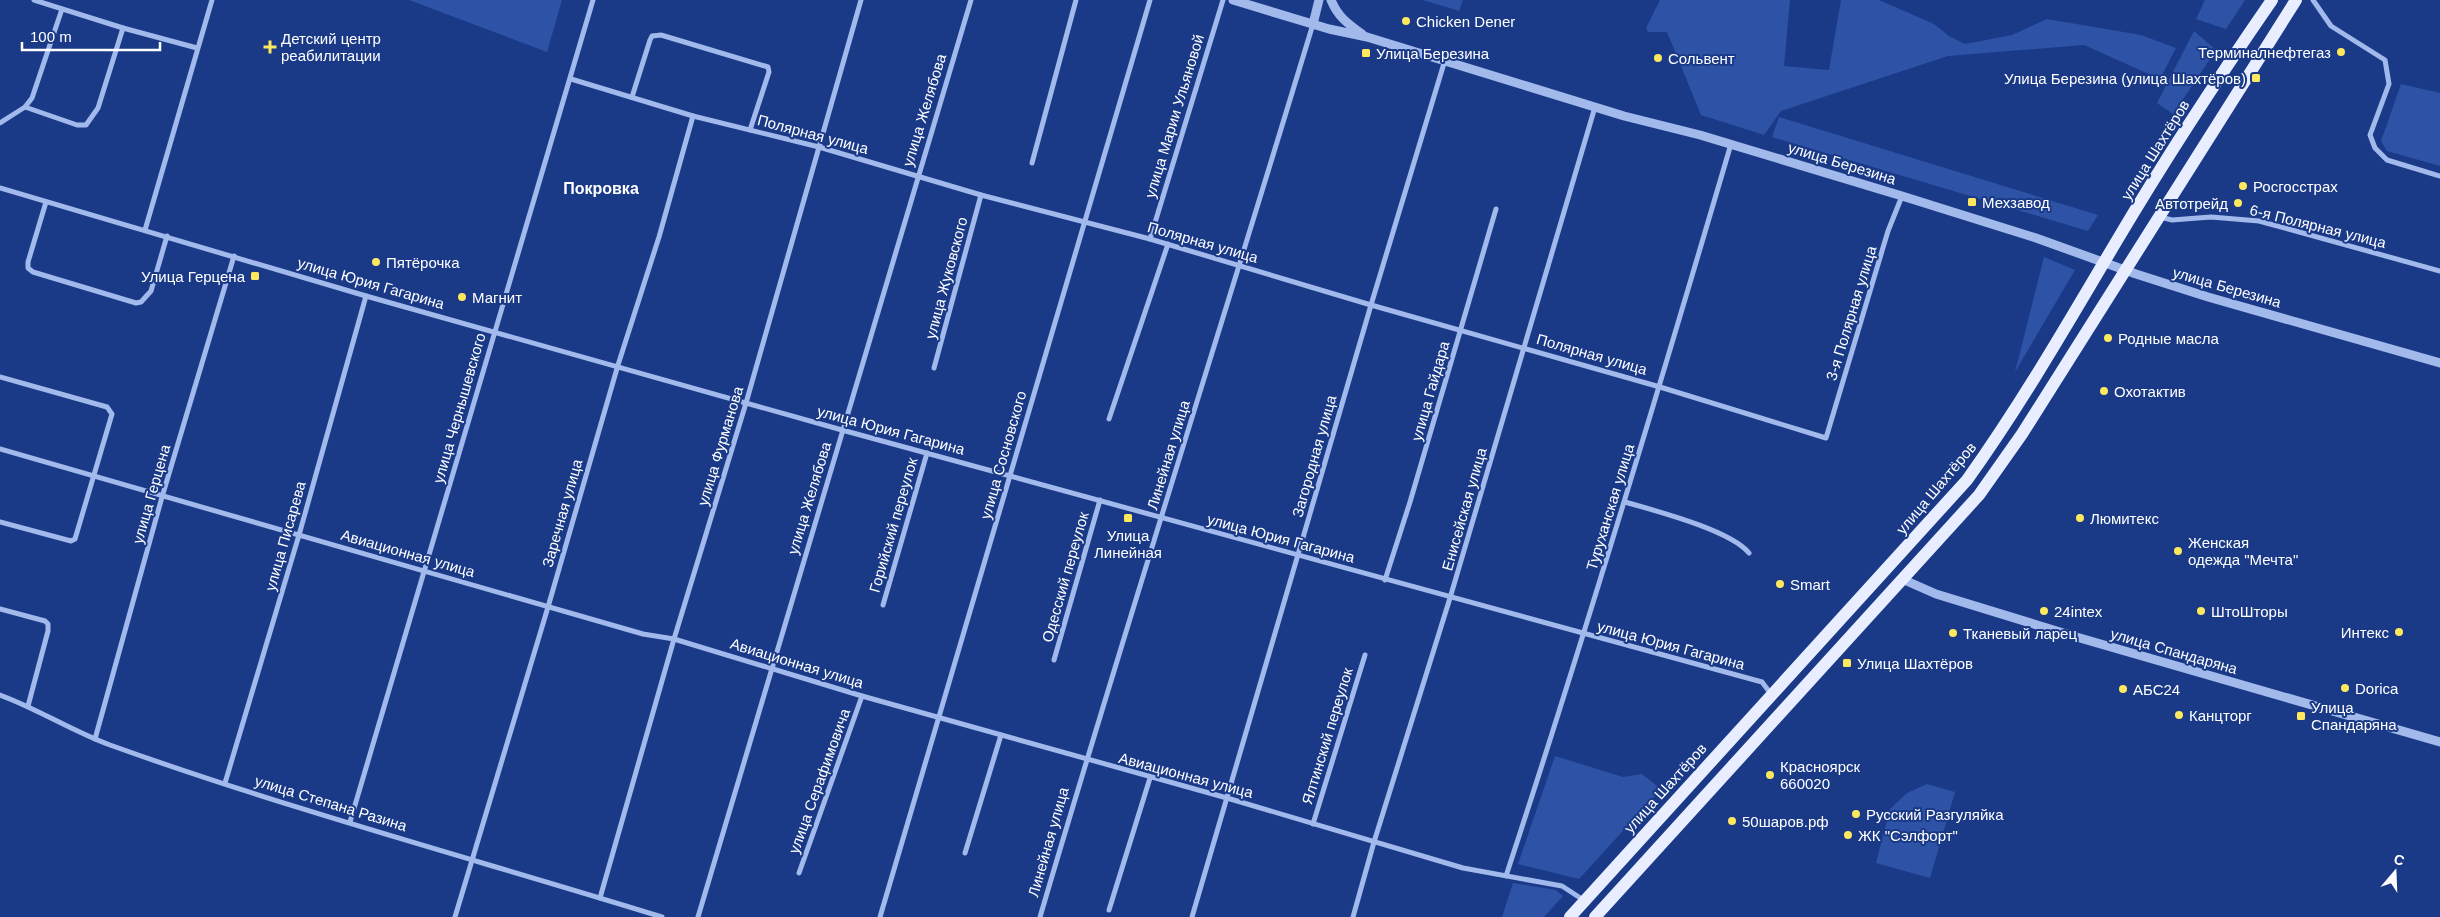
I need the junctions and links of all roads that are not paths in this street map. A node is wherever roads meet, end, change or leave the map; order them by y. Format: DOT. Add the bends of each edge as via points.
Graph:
graph roads {
  1 [pos="34,0"];
  2 [pos="212,0"];
  3 [pos="593,0"];
  4 [pos="861,0"];
  5 [pos="971,0"];
  6 [pos="1076,0"];
  7 [pos="1150,0"];
  8 [pos="1223,0"];
  9 [pos="1233,0"];
  10 [pos="1319,0"];
  11 [pos="1331,0"];
  12 [pos="2272,0"];
  13 [pos="2296,0"];
  14 [pos="2313,0"];
  15 [pos="62,9"];
  16 [pos="1313,24"];
  17 [pos="123,28"];
  18 [pos="1367,37"];
  19 [pos="197,48"];
  20 [pos="1445,60"];
  21 [pos="570,79"];
  22 [pos="632,97"];
  23 [pos="25,107"];
  24 [pos="1596,107"];
  25 [pos="692,116"];
  26 [pos="0,122"];
  27 [pos="750,130"];
  28 [pos="1731,144"];
  29 [pos="819,147"];
  30 [pos="1032,164"];
  31 [pos="918,176"];
  32 [pos="2440,176"];
  33 [pos="0,188"];
  34 [pos="981,195"];
  35 [pos="1902,196"];
  36 [pos="46,202"];
  37 [pos="1496,209"];
  38 [pos="2159,216"];
  39 [pos="1084,221"];
  40 [pos="145,230"];
  41 [pos="167,236"];
  42 [pos="1150,239"];
  43 [pos="1168,244"];
  44 [pos="234,256"];
  45 [pos="2105,261"];
  46 [pos="1240,266"];
  47 [pos="2126,270"];
  48 [pos="2440,271"];
  49 [pos="366,296"];
  50 [pos="1371,305"];
  51 [pos="1461,329"];
  52 [pos="494,332"];
  53 [pos="1524,348"];
  54 [pos="2440,363"];
  55 [pos="618,365"];
  56 [pos="934,368"];
  57 [pos="0,377"];
  58 [pos="1660,387"];
  59 [pos="746,402"];
  60 [pos="1109,419"];
  61 [pos="842,430"];
  62 [pos="1826,438"];
  63 [pos="0,449"];
  64 [pos="927,452"];
  65 [pos="1011,475"];
  66 [pos="94,477"];
  67 [pos="162,496"];
  68 [pos="1100,500"];
  69 [pos="1625,502"];
  70 [pos="1162,518"];
  71 [pos="0,522"];
  72 [pos="299,535"];
  73 [pos="1749,554"];
  74 [pos="1299,556"];
  75 [pos="424,570"];
  76 [pos="1902,579"];
  77 [pos="1385,580"];
  78 [pos="1450,598"];
  79 [pos="883,605"];
  80 [pos="548,607"];
  81 [pos="0,609"];
  82 [pos="1584,635"];
  83 [pos="674,640"];
  84 [pos="1365,655"];
  85 [pos="1054,660"];
  86 [pos="771,668"];
  87 [pos="0,695"];
  88 [pos="1772,695"];
  89 [pos="862,696"];
  90 [pos="28,706"];
  91 [pos="939,716"];
  92 [pos="1001,735"];
  93 [pos="95,739"];
  94 [pos="2440,742"];
  95 [pos="1086,760"];
  96 [pos="1150,778"];
  97 [pos="225,782"];
  98 [pos="1227,798"];
  99 [pos="350,822"];
  100 [pos="1313,824"];
  101 [pos="1374,842"];
  102 [pos="966,854"];
  103 [pos="473,860"];
  104 [pos="799,874"];
  105 [pos="1506,876"];
  106 [pos="600,898"];
  107 [pos="1585,901"];
  108 [pos="1109,910"];
  109 [pos="455,917"];
  110 [pos="662,917"];
  111 [pos="698,917"];
  112 [pos="880,917"];
  113 [pos="1040,917"];
  114 [pos="1192,917"];
  115 [pos="1353,917"];
  116 [pos="1570,917"];
  117 [pos="1594,917"];
  1 -- 15 [label="street"];
  2 -- 19 [label="street"];
  3 -- 21 [label="street, улица Чернышевского"];
  4 -- 29 [label="street, улица Фурманова"];
  5 -- 31 [label="street, улица Желябова"];
  6 -- 30 [label="street"];
  7 -- 39 [label="street, улица Сосновского"];
  8 -- 42 [label="street, улица Марии Ульяновой"];
  9 -- 16 [label="street, улица Березина"];
  10 -- 16 [label="street, Линейная улица"];
  11 -- 18 [label="street" via="1345,23"];
  12 -- 45 [label="main road, улица Шахтёров" via="2233,56"];
  13 -- 38 [label="main road"];
  14 -- 32 [label="street" via="2331,26 2384,60 2389,84 2370,134 2375,148 2387,160"];
  15 -- 17 [label="street"];
  15 -- 23 [label="street" via="32,98"];
  16 -- 18 [label="street, улица Березина"];
  16 -- 46 [label="street, Линейная улица"];
  17 -- 19 [label="street"];
  17 -- 23 [label="street" via="98,108 86,125 77,125"];
  18 -- 20 [label="street, улица Березина"];
  19 -- 40 [label="street"];
  20 -- 24 [label="street, улица Березина"];
  20 -- 50 [label="street, Загородная улица"];
  21 -- 22 [label="street, Полярная улица"];
  21 -- 52 [label="street, улица Чернышевского"];
  22 -- 25 [label="street, Полярная улица"];
  22 -- 27 [label="street" via="650,40 652,36 661,35 768,67"];
  23 -- 26 [label="street"];
  24 -- 28 [label="street, улица Березина"];
  24 -- 53 [label="street, Енисейская улица"];
  25 -- 27 [label="street, Полярная улица"];
  25 -- 55 [label="street, Заречная улица" via="659,237"];
  27 -- 29 [label="street, Полярная улица"];
  28 -- 35 [label="street, улица Березина"];
  28 -- 58 [label="street, Туруханская улица"];
  29 -- 31 [label="street, Полярная улица"];
  29 -- 59 [label="street, улица Фурманова"];
  31 -- 34 [label="street, Полярная улица"];
  31 -- 61 [label="street, улица Желябова"];
  33 -- 36 [label="street, улица Юрия Гагарина"];
  34 -- 39 [label="street, Полярная улица"];
  34 -- 56 [label="street, улица Жуковского"];
  35 -- 45 [label="street, улица Березина"];
  35 -- 62 [label="street, 3-я Полярная улица" via="1888,231"];
  36 -- 40 [label="street, улица Юрия Гагарина"];
  36 -- 41 [label="street" via="28,268 136,303 151,291"];
  37 -- 51 [label="street, улица Гайдара"];
  38 -- 47 [label="main road"];
  38 -- 48 [label="street, 6-я Полярная улица" via="2172,220 2211,216 2259,221"];
  39 -- 42 [label="street, Полярная улица"];
  39 -- 65 [label="street, улица Сосновского"];
  40 -- 41 [label="street, улица Юрия Гагарина"];
  41 -- 44 [label="street, улица Юрия Гагарина"];
  42 -- 43 [label="street, Полярная улица"];
  43 -- 46 [label="street, Полярная улица"];
  43 -- 60 [label="street"];
  44 -- 49 [label="street, улица Юрия Гагарина"];
  44 -- 67 [label="street, улица Герцена"];
  45 -- 47 [label="street, улица Березина"];
  45 -- 88 [label="main road, улица Шахтёров" via="2031,386 1967,480"];
  46 -- 50 [label="street, Полярная улица"];
  46 -- 70 [label="street, Линейная улица"];
  47 -- 54 [label="street, улица Березина" via="2208,297"];
  47 -- 76 [label="main road" via="2022,434 1978,495"];
  49 -- 52 [label="street, улица Юрия Гагарина"];
  49 -- 72 [label="street, улица Писарева"];
  50 -- 51 [label="street, Полярная улица"];
  50 -- 74 [label="street, Загородная улица"];
  51 -- 53 [label="street, Полярная улица"];
  51 -- 77 [label="street, улица Гайдара"];
  52 -- 55 [label="street, улица Юрия Гагарина"];
  52 -- 75 [label="street, улица Чернышевского"];
  53 -- 58 [label="street, Полярная улица"];
  53 -- 78 [label="street, Енисейская улица"];
  55 -- 59 [label="street, улица Юрия Гагарина"];
  55 -- 80 [label="street, Заречная улица"];
  57 -- 66 [label="street" via="110,410 112,419"];
  58 -- 62 [label="street, Полярная улица"];
  58 -- 69 [label="street, Туруханская улица"];
  59 -- 61 [label="street, улица Юрия Гагарина"];
  59 -- 83 [label="street, улица Фурманова"];
  61 -- 64 [label="street, улица Юрия Гагарина"];
  61 -- 86 [label="street, улица Желябова"];
  63 -- 66 [label="street, Авиационная улица"];
  64 -- 65 [label="street, улица Юрия Гагарина"];
  64 -- 79 [label="street, Горийский переулок"];
  65 -- 68 [label="street, улица Юрия Гагарина"];
  65 -- 91 [label="street, улица Сосновского"];
  66 -- 67 [label="street, Авиационная улица"];
  66 -- 71 [label="street" via="75,539"];
  67 -- 72 [label="street, Авиационная улица"];
  67 -- 93 [label="street, улица Герцена"];
  68 -- 70 [label="street, улица Юрия Гагарина"];
  68 -- 85 [label="street, Одесский переулок"];
  69 -- 73 [label="street" via="1697,525 1740,544"];
  69 -- 82 [label="street, Туруханская улица"];
  70 -- 74 [label="street, улица Юрия Гагарина"];
  70 -- 95 [label="street, Линейная улица"];
  72 -- 75 [label="street, Авиационная улица"];
  72 -- 97 [label="street, улица Писарева"];
  74 -- 77 [label="street, улица Юрия Гагарина"];
  74 -- 98 [label="street, Загородная улица"];
  75 -- 80 [label="street, Авиационная улица"];
  75 -- 99 [label="street, улица Чернышевского"];
  76 -- 94 [label="street, улица Спандаряна" via="1936,594 2073,636"];
  76 -- 117 [label="main road"];
  77 -- 78 [label="street, улица Юрия Гагарина"];
  78 -- 82 [label="street, улица Юрия Гагарина"];
  78 -- 101 [label="street, Енисейская улица"];
  80 -- 83 [label="street, Авиационная улица"];
  80 -- 103 [label="street, Заречная улица"];
  81 -- 90 [label="street" via="48,624"];
  82 -- 88 [label="street, улица Юрия Гагарина" via="1762,682"];
  82 -- 105 [label="street, Туруханская улица"];
  83 -- 86 [label="street, Авиационная улица"];
  83 -- 106 [label="street, улица Фурманова"];
  84 -- 100 [label="street, Ялтинский переулок"];
  86 -- 89 [label="street, Авиационная улица"];
  86 -- 111 [label="street, улица Желябова"];
  87 -- 90 [label="street, улица Степана Разина"];
  88 -- 107 [label="main road, улица Шахтёров"];
  89 -- 91 [label="street, Авиационная улица"];
  89 -- 104 [label="street, улица Серафимовича"];
  90 -- 93 [label="street, улица Степана Разина"];
  91 -- 92 [label="street, Авиационная улица"];
  91 -- 112 [label="street, улица Сосновского"];
  92 -- 95 [label="street, Авиационная улица"];
  92 -- 102 [label="street"];
  93 -- 97 [label="street, улица Степана Разина"];
  95 -- 96 [label="street, Авиационная улица"];
  95 -- 113 [label="street, Линейная улица"];
  96 -- 98 [label="street, Авиационная улица"];
  96 -- 108 [label="street"];
  97 -- 99 [label="street, улица Степана Разина"];
  98 -- 100 [label="street, Авиационная улица"];
  98 -- 114 [label="street, Загородная улица"];
  99 -- 103 [label="street, улица Степана Разина"];
  100 -- 101 [label="street, Авиационная улица"];
  101 -- 105 [label="street, Авиационная улица" via="1463,868"];
  101 -- 115 [label="street, Енисейская улица"];
  103 -- 106 [label="street, улица Степана Разина"];
  103 -- 109 [label="street, Заречная улица"];
  105 -- 107 [label="street, Авиационная улица" via="1562,886"];
  106 -- 110 [label="street, улица Степана Разина"];
  107 -- 116 [label="main road, улица Шахтёров"];
}
